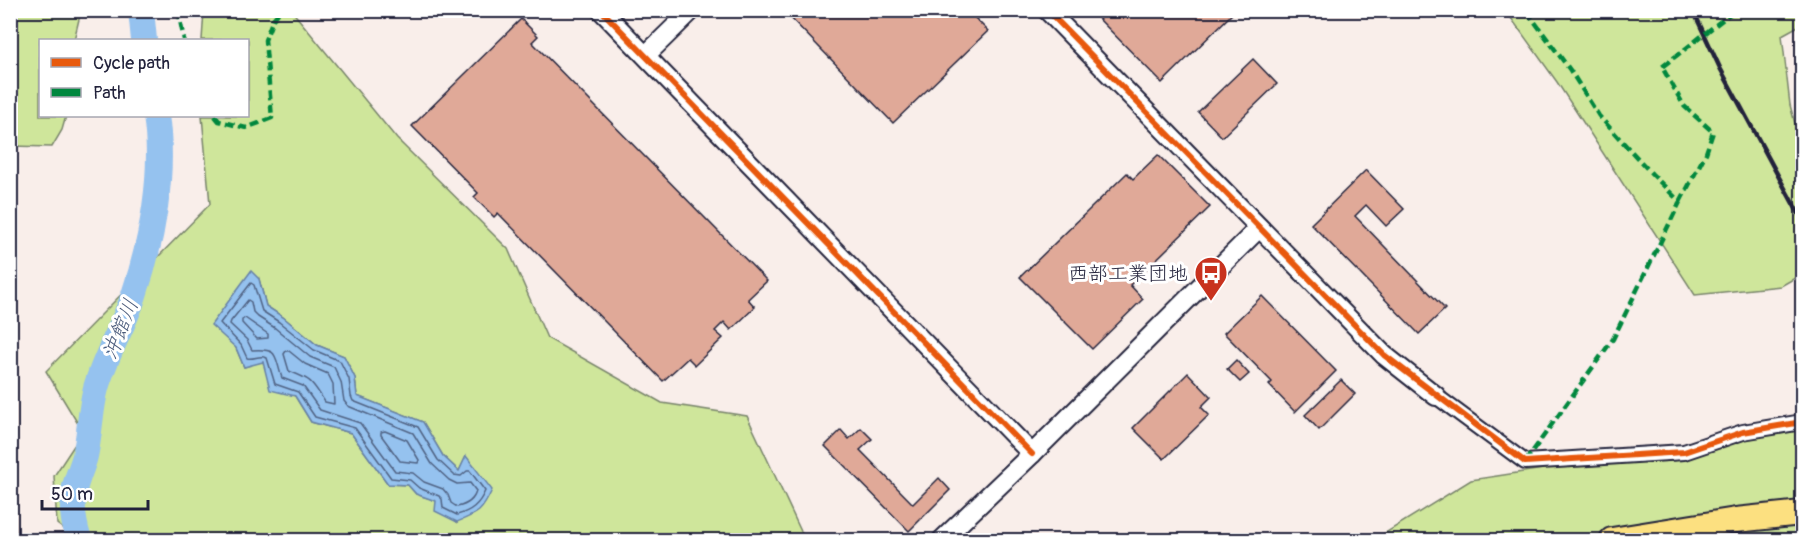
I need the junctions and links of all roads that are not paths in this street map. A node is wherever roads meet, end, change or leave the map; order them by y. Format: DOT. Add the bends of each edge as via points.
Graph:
graph roads {
  1 [pos="601,10"];
  2 [pos="692,10"];
  3 [pos="1047,10"];
  4 [pos="646,56"];
  5 [pos="1259,228"];
  6 [pos="1436,396"];
  7 [pos="1803,422"];
  8 [pos="1032,454"];
  9 [pos="1803,513"];
  10 [pos="942,540"];
  11 [pos="1612,540"];
  1 -- 4 [label="street"];
  2 -- 4 [label="street"];
  3 -- 5 [label="street"];
  4 -- 8 [label="street"];
  5 -- 6 [label="street" via="1384,356"];
  5 -- 8 [label="street"];
  6 -- 7 [label="street" via="1525,462 1684,452 1743,432"];
  8 -- 10 [label="street"];
  9 -- 11 [label="highway"];
}
